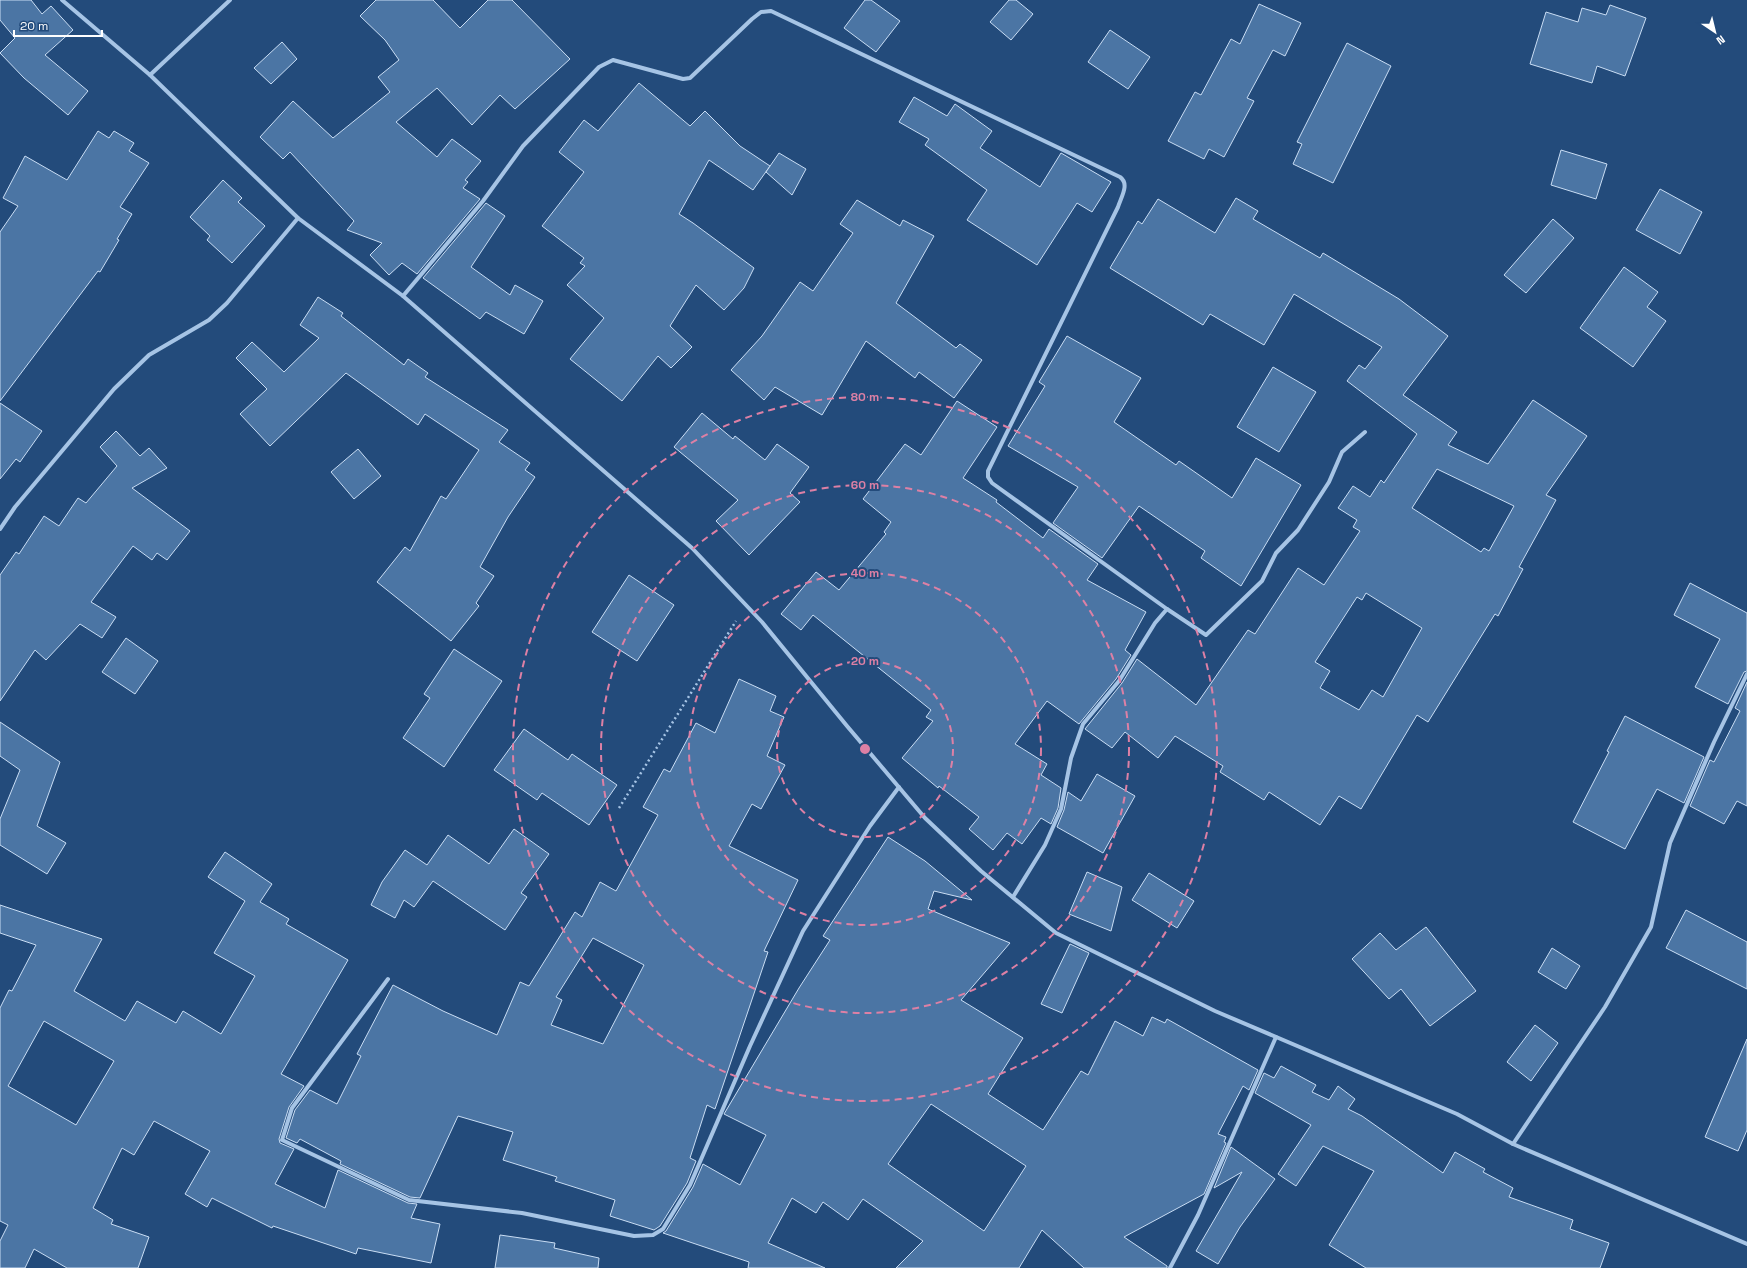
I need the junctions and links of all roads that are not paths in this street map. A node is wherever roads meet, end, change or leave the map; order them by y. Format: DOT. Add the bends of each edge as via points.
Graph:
graph roads {
  1 [pos="62,0"];
  2 [pos="230,0"];
  3 [pos="150,75"];
  4 [pos="298,218"];
  5 [pos="404,296"];
  6 [pos="1365,432"];
  7 [pos="0,529"];
  8 [pos="1167,609"];
  9 [pos="1747,674"];
  10 [pos="899,787"];
  11 [pos="1013,897"];
  12 [pos="388,979"];
  13 [pos="1276,1036"];
  14 [pos="1513,1144"];
  15 [pos="1747,1244"];
  16 [pos="1170,1268"];
  1 -- 3 [label="street"];
  2 -- 3 [label="street"];
  3 -- 4 [label="street"];
  4 -- 5 [label="street"];
  4 -- 7 [label="street" via="227,303 209,320 149,355 114,389 15,507"];
  5 -- 8 [label="street" via="483,201 523,146 599,67 613,60 683,79 690,78 757,15 765,10 771,11 1124,180 1125,188 1118,207 988,471 988,478"];
  5 -- 10 [label="street" via="692,548 762,622"];
  6 -- 8 [label="street" via="1342,452 1329,482 1298,530 1276,553 1262,581 1206,635"];
  8 -- 11 [label="street" via="1155,623 1119,681 1083,724 1071,758 1060,809 1045,845"];
  9 -- 14 [label="street" via="1670,843 1651,927 1605,1007"];
  10 -- 11 [label="street" via="925,818 981,871"];
  10 -- 12 [label="street" via="870,826 803,931 690,1185 663,1229 653,1235 634,1236 522,1213 409,1200 282,1140 292,1108"];
  11 -- 13 [label="street" via="1056,932 1215,1011"];
  13 -- 14 [label="street" via="1457,1114"];
  13 -- 16 [label="street" via="1198,1215"];
  14 -- 15 [label="street"];
}
